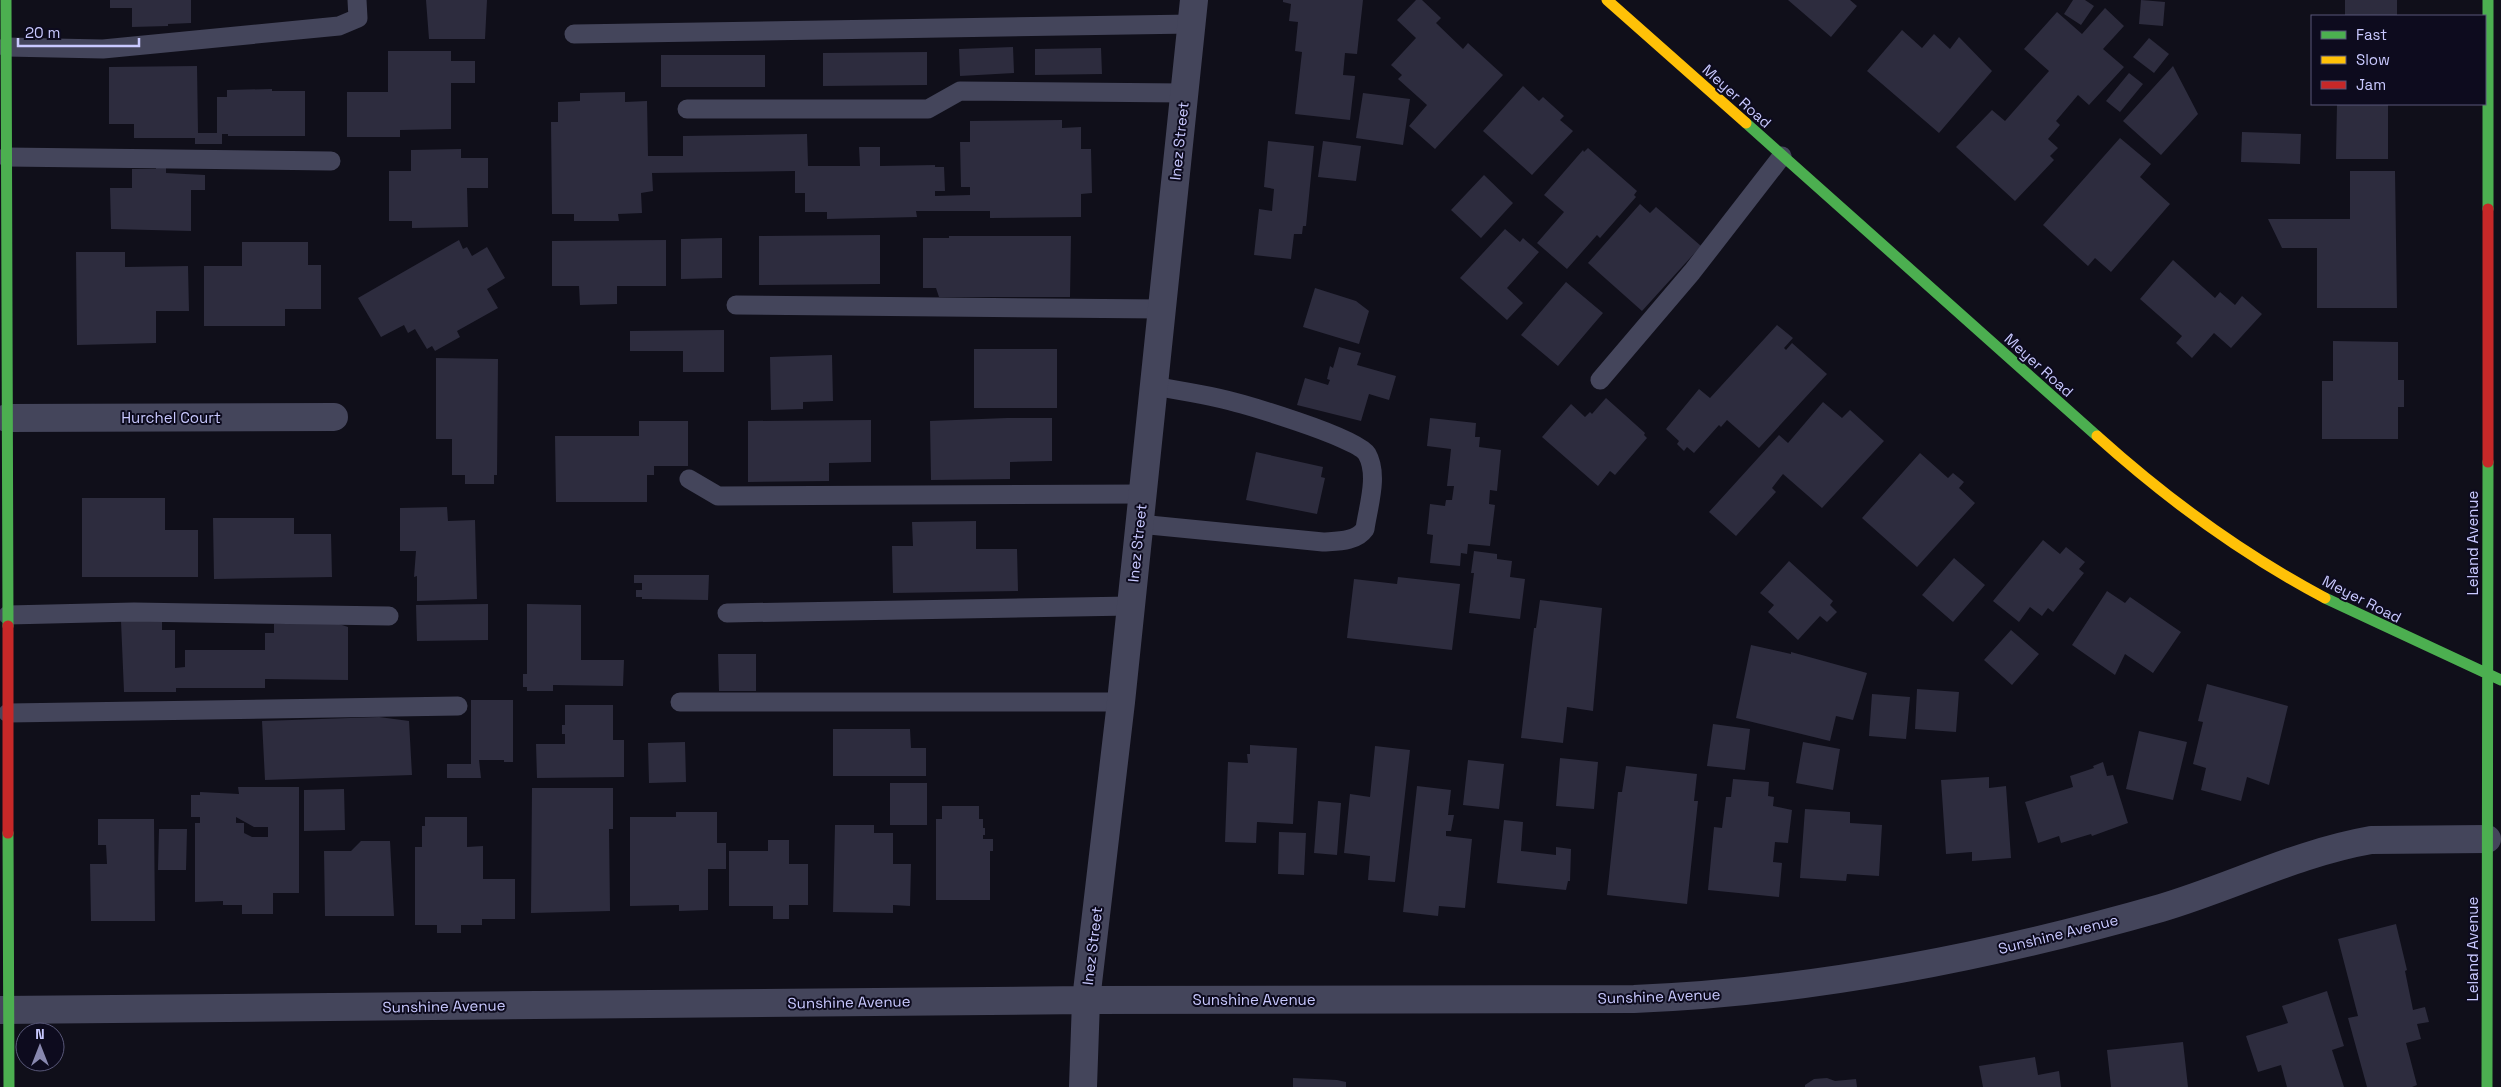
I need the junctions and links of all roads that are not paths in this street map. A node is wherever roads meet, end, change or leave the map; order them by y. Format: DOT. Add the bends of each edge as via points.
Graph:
graph roads {
  1 [pos="6,0"];
  2 [pos="357,0"];
  3 [pos="1607,0"];
  4 [pos="2488,0"];
  5 [pos="1193,12"];
  6 [pos="574,34"];
  7 [pos="6,46"];
  8 [pos="1184,93"];
  9 [pos="687,109"];
  10 [pos="1782,156"];
  11 [pos="6,157"];
  12 [pos="331,161"];
  13 [pos="2494,275"];
  14 [pos="736,304"];
  15 [pos="1161,309"];
  16 [pos="1600,380"];
  17 [pos="1154,386"];
  18 [pos="2494,395"];
  19 [pos="334,417"];
  20 [pos="7,418"];
  21 [pos="689,480"];
  22 [pos="1142,494"];
  23 [pos="1139,524"];
  24 [pos="1131,606"];
  25 [pos="727,613"];
  26 [pos="8,615"];
  27 [pos="389,616"];
  28 [pos="2487,674"];
  29 [pos="2501,680"];
  30 [pos="680,702"];
  31 [pos="1121,702"];
  32 [pos="458,706"];
  33 [pos="8,713"];
  34 [pos="2487,839"];
  35 [pos="1086,1000"];
  36 [pos="4,1010"];
  37 [pos="9,1087"];
  38 [pos="1083,1087"];
  39 [pos="2488,1087"];
  1 -- 7 [label="main road"];
  2 -- 7 [label="lane" via="358,18 340,26 103,49"];
  3 -- 10 [label="main road, Meyer Road"];
  4 -- 13 [label="main road, Leland Avenue"];
  5 -- 6 [label="lane"];
  5 -- 8 [label="street, Inez Street"];
  7 -- 11 [label="main road"];
  8 -- 9 [label="lane" via="960,91 928,109"];
  8 -- 15 [label="street, Inez Street"];
  10 -- 16 [label="lane" via="1692,272"];
  10 -- 28 [label="main road, Meyer Road" via="2118,455 2187,511 2267,566 2370,622"];
  11 -- 12 [label="lane"];
  11 -- 20 [label="main road"];
  13 -- 18 [label="main road, Leland Avenue"];
  14 -- 15 [label="lane"];
  15 -- 17 [label="street, Inez Street"];
  17 -- 22 [label="street, Inez Street"];
  17 -- 23 [label="lane" via="1220,398 1341,437 1365,451 1372,476 1365,529 1361,535 1346,540 1323,542"];
  18 -- 28 [label="main road, Leland Avenue"];
  19 -- 20 [label="street, Hurchel Court"];
  20 -- 26 [label="main road"];
  21 -- 22 [label="lane" via="718,496"];
  22 -- 23 [label="street, Inez Street"];
  23 -- 24 [label="street, Inez Street"];
  24 -- 25 [label="lane"];
  24 -- 31 [label="street, Inez Street"];
  26 -- 27 [label="lane" via="134,612"];
  26 -- 33 [label="main road"];
  28 -- 29 [label="main road, Meyer Road"];
  28 -- 34 [label="main road, Leland Avenue"];
  30 -- 31 [label="lane"];
  31 -- 35 [label="street, Inez Street"];
  32 -- 33 [label="lane"];
  33 -- 36 [label="main road"];
  34 -- 35 [label="street, Sunshine Avenue" via="2352,843 2322,850 2164,907 2066,935 1912,967 1765,990 1634,999"];
  34 -- 39 [label="main road, Leland Avenue"];
  35 -- 36 [label="street, Sunshine Avenue"];
  35 -- 38 [label="street, Inez Street"];
  36 -- 37 [label="main road"];
}
